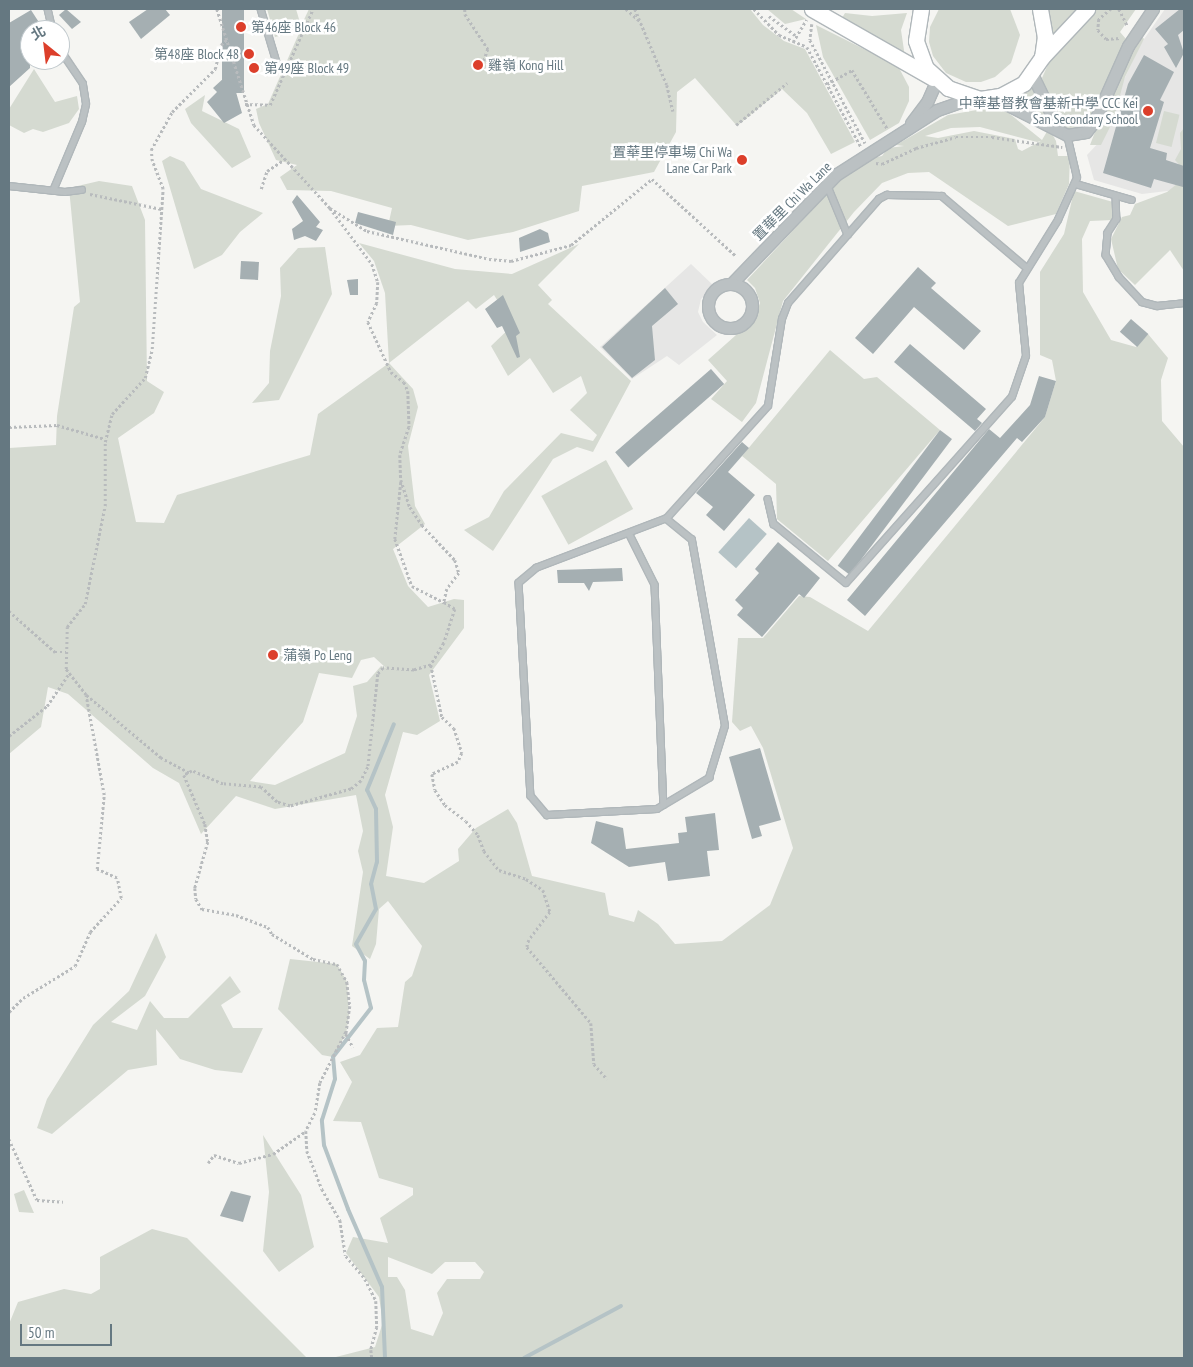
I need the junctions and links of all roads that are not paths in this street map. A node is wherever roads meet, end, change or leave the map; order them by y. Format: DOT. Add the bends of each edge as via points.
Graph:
graph roads {
  1 [pos="261,9"];
  2 [pos="921,9"];
  3 [pos="1040,9"];
  4 [pos="1087,9"];
  5 [pos="1153,9"];
  6 [pos="810,18"];
  7 [pos="1042,57"];
  8 [pos="70,64"];
  9 [pos="278,66"];
  10 [pos="1032,74"];
  11 [pos="936,79"];
  12 [pos="978,98"];
  13 [pos="906,130"];
  14 [pos="1063,132"];
  15 [pos="827,184"];
  16 [pos="1076,184"];
  17 [pos="9,186"];
  18 [pos="82,190"];
  19 [pos="53,191"];
  20 [pos="1116,196"];
  21 [pos="1132,200"];
  22 [pos="848,235"];
  23 [pos="1027,268"];
  24 [pos="731,284"];
  25 [pos="1184,303"];
  26 [pos="768,499"];
  27 [pos="666,519"];
  28 [pos="629,533"];
  29 [pos="664,805"];
  1 -- 9 [label="lane"];
  2 -- 11 [label="main road" via="916,41 920,56"];
  3 -- 7 [label="main road" via="1045,36"];
  4 -- 7 [label="main road"];
  5 -- 14 [label="street" via="1118,65 1095,120 1086,132"];
  6 -- 11 [label="main road"];
  7 -- 10 [label="main road"];
  8 -- 19 [label="lane" via="84,84 86,104 82,122"];
  10 -- 12 [label="main road" via="1007,92"];
  10 -- 14 [label="street"];
  11 -- 12 [label="main road" via="961,94"];
  11 -- 13 [label="street, 置華里 Chi Wa Lane" via="928,102"];
  12 -- 13 [label="street, 置華里 Chi Wa Lane" via="937,110"];
  12 -- 14 [label="street" via="1008,105"];
  13 -- 15 [label="street, 置華里 Chi Wa Lane"];
  14 -- 16 [label="lane" via="1075,160"];
  15 -- 22 [label="lane"];
  15 -- 24 [label="street, 置華里 Chi Wa Lane"];
  16 -- 20 [label="lane"];
  16 -- 23 [label="lane"];
  17 -- 19 [label="lane"];
  18 -- 19 [label="lane"];
  20 -- 21 [label="lane"];
  20 -- 25 [label="lane" via="1117,219 1108,233 1106,255 1119,277 1142,302 1158,306"];
  22 -- 23 [label="lane" via="879,199 887,196 942,196"];
  22 -- 27 [label="lane" via="788,303 782,319 768,406"];
  23 -- 26 [label="lane" via="1019,283 1026,356 1012,397 846,583 774,524"];
  27 -- 28 [label="lane"];
  27 -- 29 [label="lane" via="692,540 726,726 710,778"];
  28 -- 29 [label="lane" via="655,585"];
  28 -- 29 [label="lane" via="537,568 519,583 531,796 547,814 657,809"];
}
